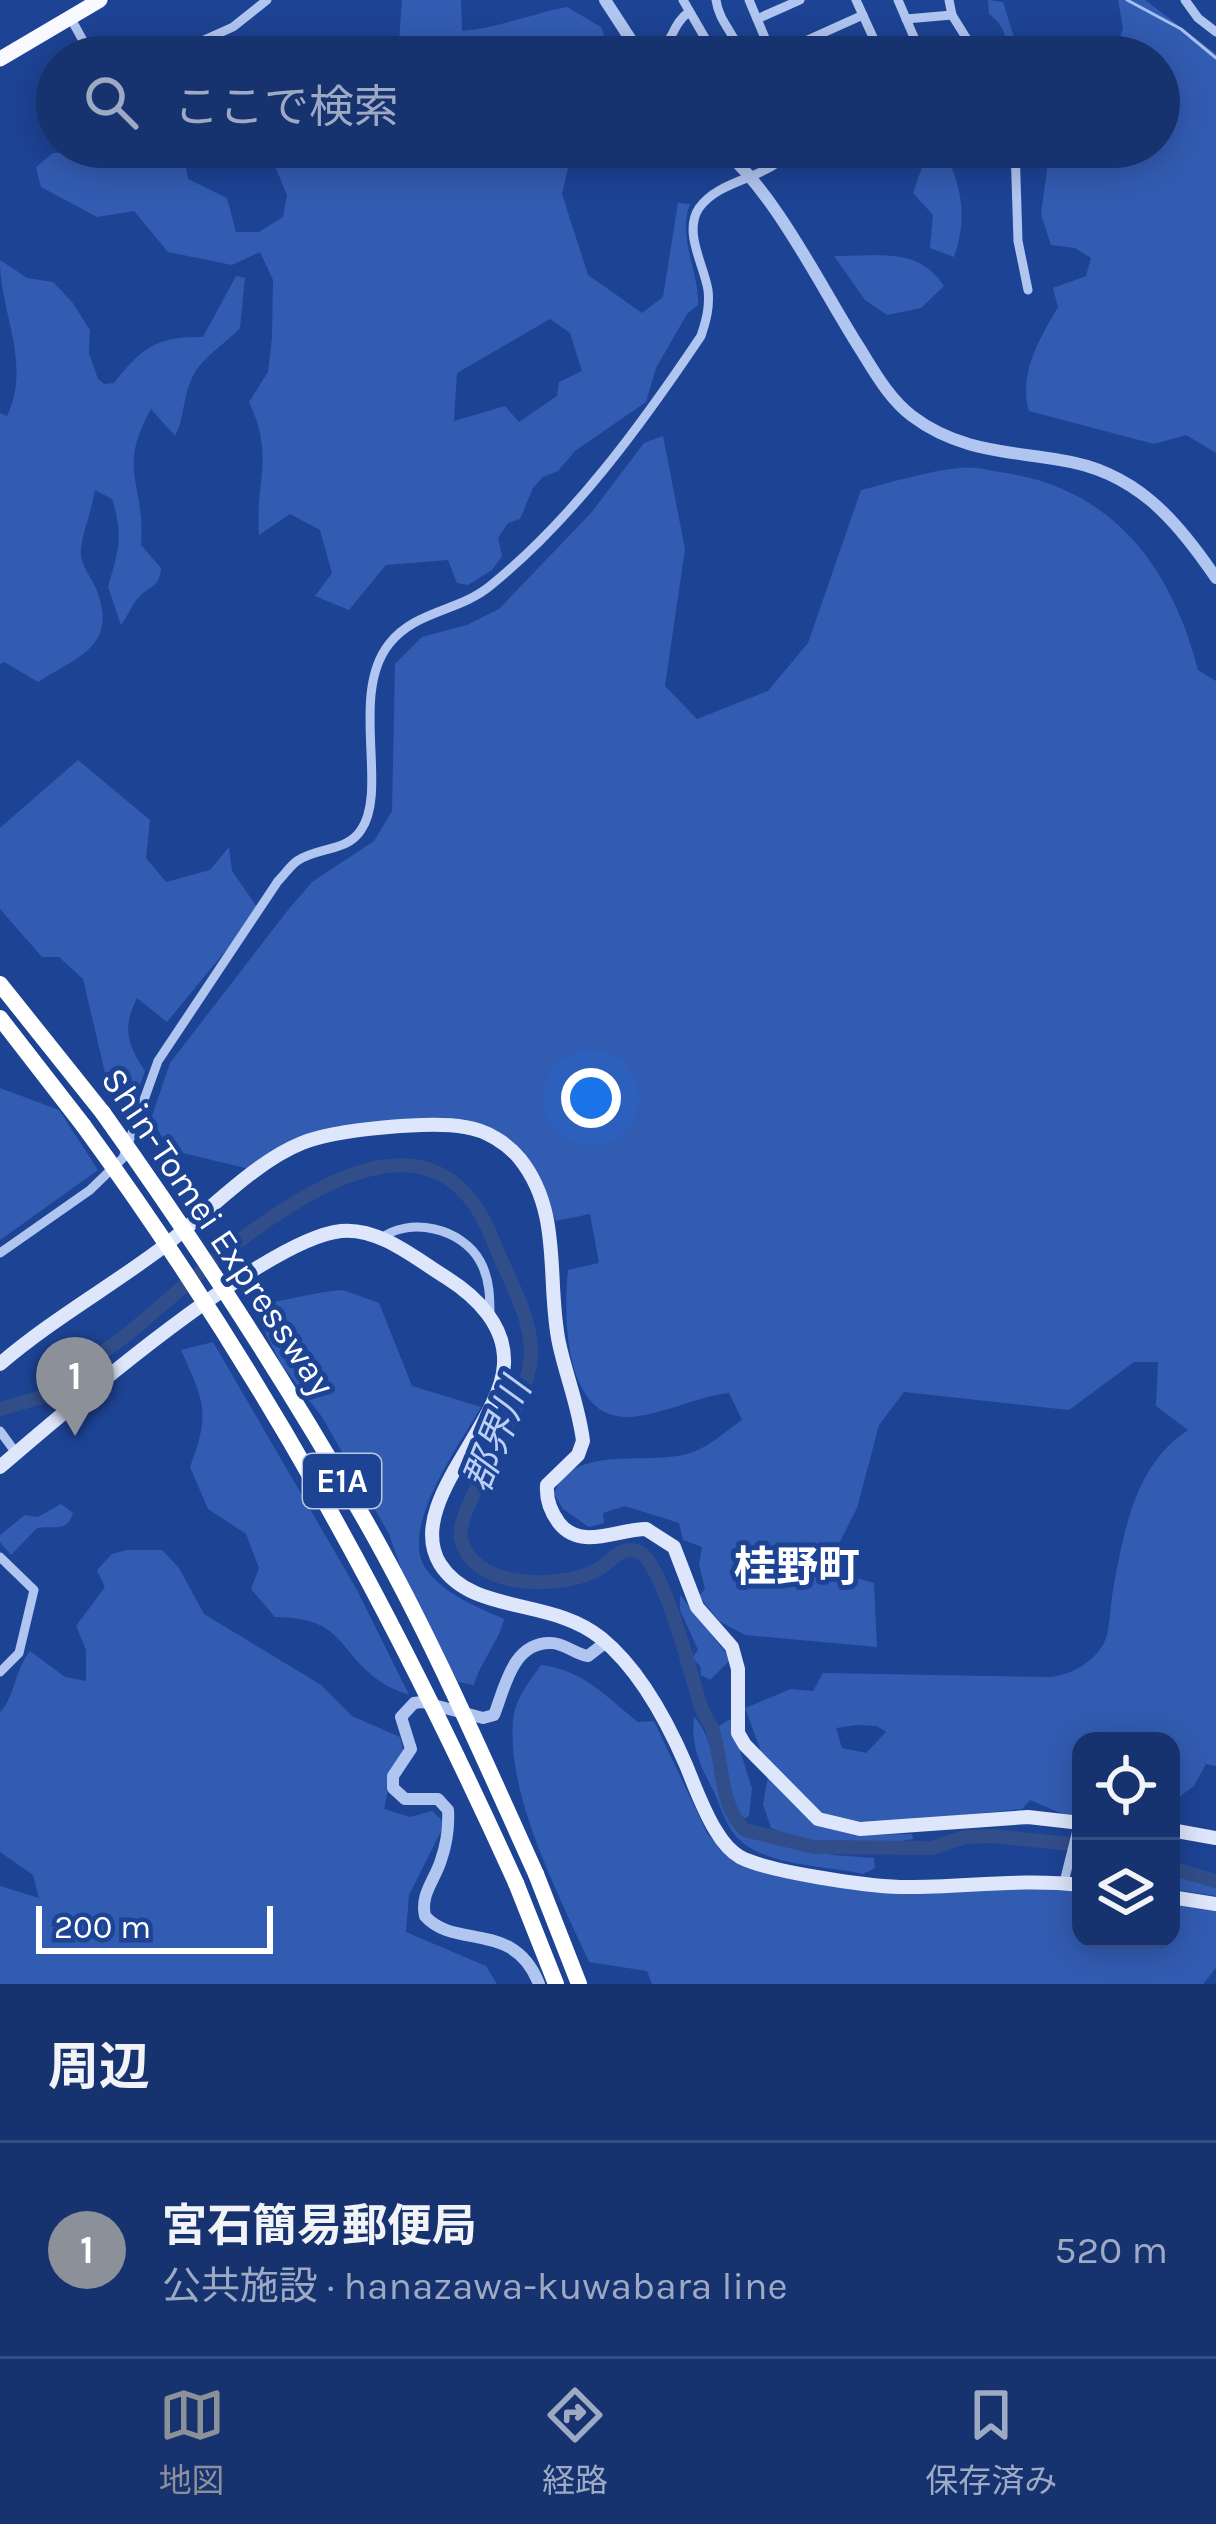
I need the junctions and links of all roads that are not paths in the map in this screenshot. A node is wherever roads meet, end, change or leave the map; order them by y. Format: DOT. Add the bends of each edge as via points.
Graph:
graph roads {
  1 [pos="100,0"];
  2 [pos="266,0"];
  3 [pos="605,0"];
  4 [pos="683,0"];
  5 [pos="716,0"];
  6 [pos="748,0"];
  7 [pos="800,0"];
  8 [pos="856,0"];
  9 [pos="898,0"];
  10 [pos="949,0"];
  11 [pos="1185,0"];
  12 [pos="689,12"];
  13 [pos="863,15"];
  14 [pos="952,15"];
  15 [pos="70,17"];
  16 [pos="757,19"];
  17 [pos="906,19"];
  18 [pos="1216,32"];
  19 [pos="38,36"];
  20 [pos="80,36"];
  21 [pos="213,36"];
  22 [pos="628,36"];
  23 [pos="671,36"];
  24 [pos="703,36"];
  25 [pos="734,36"];
  26 [pos="764,36"];
  27 [pos="817,36"];
  28 [pos="873,36"];
  29 [pos="913,36"];
  30 [pos="965,36"];
  31 [pos="36,37"];
  32 [pos="0,58"];
  33 [pos="742,168"];
  34 [pos="769,168"];
  35 [pos="1016,168"];
  36 [pos="752,178"];
  37 [pos="1028,290"];
  38 [pos="1216,578"];
  39 [pos="0,984"];
  40 [pos="0,1018"];
  41 [pos="380,1239"];
  42 [pos="0,1252"];
  43 [pos="490,1317"];
  44 [pos="0,1364"];
  45 [pos="0,1431"];
  46 [pos="14,1450"];
  47 [pos="0,1467"];
  48 [pos="0,1556"];
  49 [pos="606,1642"];
  50 [pos="0,1672"];
  51 [pos="1072,1826"];
  52 [pos="1180,1832"];
  53 [pos="1216,1838"];
  54 [pos="1076,1840"];
  55 [pos="1070,1882"];
  56 [pos="1180,1898"];
  57 [pos="1216,1904"];
  58 [pos="539,1984"];
  59 [pos="556,1984"];
  60 [pos="580,1984"];
  1 -- 15 [label="main road"];
  2 -- 21 [label="street"];
  3 -- 22 [label="street"];
  4 -- 12 [label="street"];
  5 -- 25 [label="street"];
  6 -- 16 [label="street"];
  7 -- 16 [label="street"];
  8 -- 13 [label="street"];
  9 -- 17 [label="street"];
  10 -- 14 [label="street"];
  11 -- 18 [label="street"];
  12 -- 23 [label="street"];
  12 -- 24 [label="street"];
  13 -- 27 [label="street"];
  13 -- 28 [label="street"];
  14 -- 17 [label="street"];
  14 -- 30 [label="street"];
  15 -- 19 [label="main road"];
  15 -- 20 [label="street"];
  16 -- 26 [label="street"];
  17 -- 29 [label="street"];
  31 -- 32 [label="main road"];
  33 -- 36 [label="street"];
  34 -- 36 [label="street"];
  35 -- 37 [label="street"];
  36 -- 38 [label="street" via="909,414 974,447 1109,472 1168,512"];
  36 -- 42 [label="street" via="699,207 693,226 709,313 701,336 609,465 488,588 419,617 382,655 371,697 368,818 360,833 296,862 278,881 158,1061 113,1171"];
  39 -- 60 [label="highway, Shin-Tomei Expressway / E1A, bridge" via="103,1114 232,1300 367,1523 454,1693"];
  40 -- 59 [label="highway, Shin-Tomei Expressway / E1A, bridge" via="214,1312 335,1515 446,1727"];
  41 -- 43 [label="main road" via="459,1286"];
  41 -- 43 [label="street" via="403,1226 460,1240 480,1262"];
  41 -- 46 [label="main road" via="341,1231 306,1241 232,1286"];
  43 -- 49 [label="main road" via="503,1348 502,1383 439,1502 434,1551 469,1590 550,1610"];
  44 -- 51 [label="main road" via="303,1142 356,1131 483,1132 527,1170 554,1246 554,1308 583,1441 547,1485 554,1515 575,1535 646,1528 674,1547 697,1607 736,1658 745,1745 806,1810 844,1828 1028,1816"];
  45 -- 46 [label="street"];
  46 -- 47 [label="main road"];
  48 -- 50 [label="street" via="34,1590 20,1653"];
  49 -- 55 [label="main road" via="650,1700 735,1854 882,1886"];
  49 -- 58 [label="street" via="588,1656 552,1643 526,1652 509,1670 494,1714 422,1702 401,1717 411,1749 391,1783 405,1799 437,1799 448,1815 424,1916 518,1952"];
  52 -- 53 [label="main road"];
  54 -- 55 [label="street"];
  56 -- 57 [label="main road"];
}
